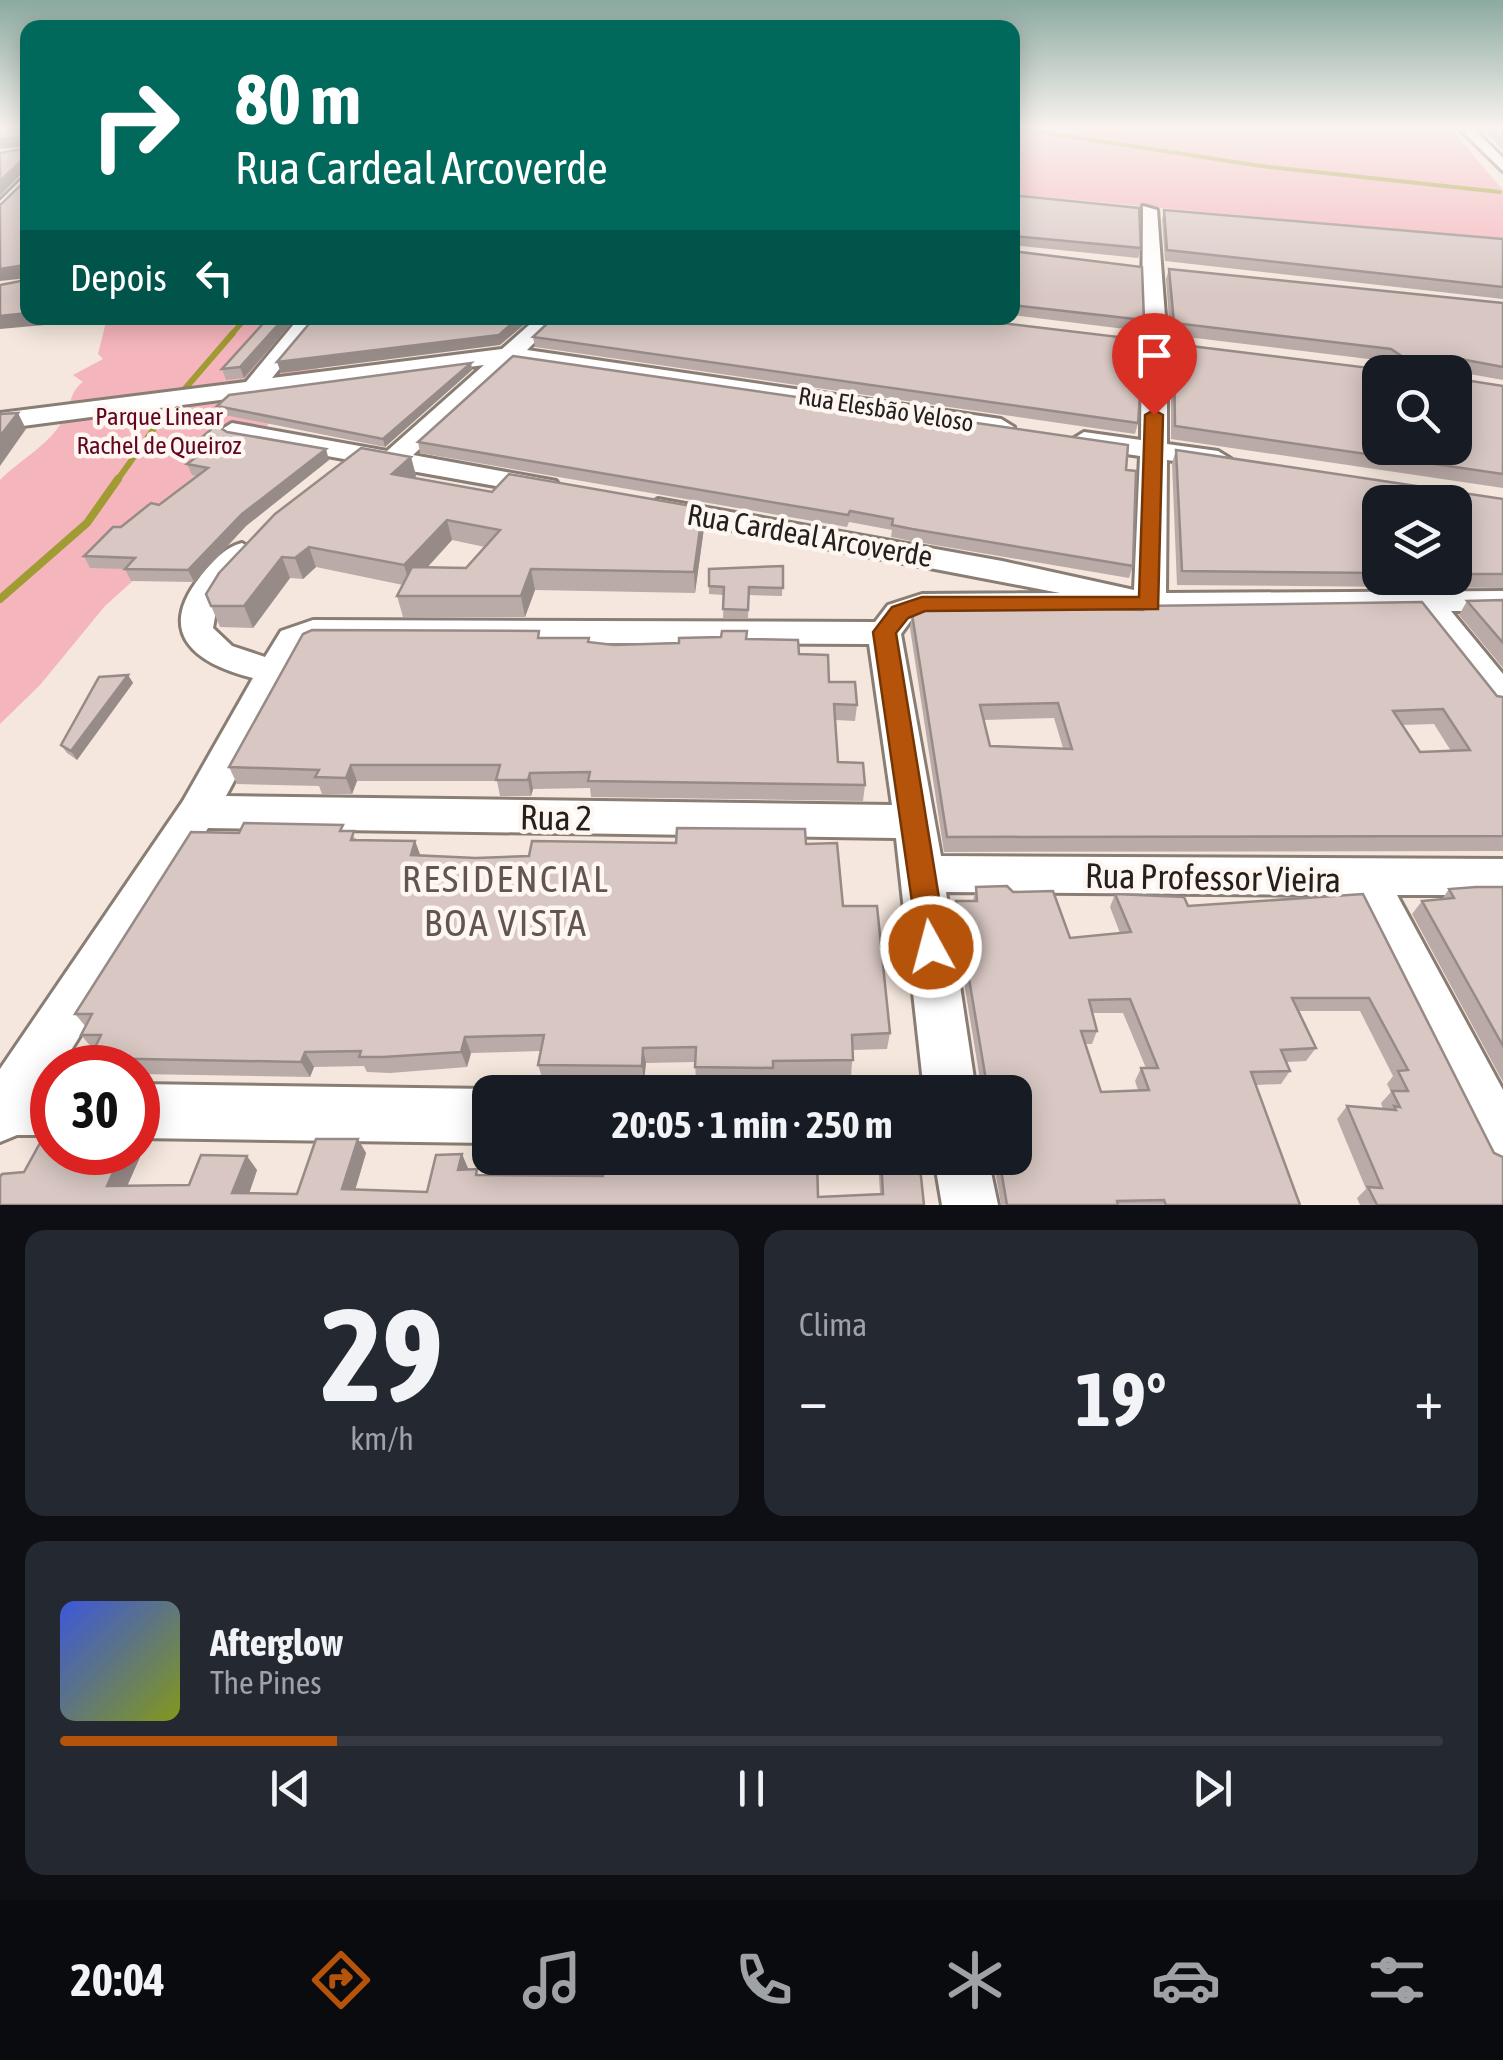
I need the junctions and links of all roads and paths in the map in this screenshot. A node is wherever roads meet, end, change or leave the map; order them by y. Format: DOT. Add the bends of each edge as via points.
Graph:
graph roads {
  1 [pos="20,186"];
  2 [pos="3,206"];
  3 [pos="1148,210"];
  4 [pos="303,325"];
  5 [pos="541,325"];
  6 [pos="506,355"];
  7 [pos="292,383"];
  8 [pos="254,388"];
  9 [pos="0,421"];
  10 [pos="1153,450"];
  11 [pos="377,456"];
  12 [pos="1247,463"];
  13 [pos="332,477"];
  14 [pos="583,494"];
  15 [pos="621,501"];
  16 [pos="260,537"];
  17 [pos="1425,601"];
  18 [pos="1503,602"];
  19 [pos="1150,604"];
  20 [pos="889,626"];
  21 [pos="274,671"];
  22 [pos="1503,699"];
  23 [pos="197,812"];
  24 [pos="915,822"];
  25 [pos="922,874"];
  26 [pos="1503,877"];
  27 [pos="1366,879"];
  28 [pos="948,1075"];
  29 [pos="160,1110"];
  30 [pos="19,1111"];
  31 [pos="472,1116"];
  32 [pos="1503,1146"];
  33 [pos="964,1175"];
  34 [pos="970,1205"];
  1 -- 2 [label="street"];
  3 -- 10 [label="street" via="1156,343"];
  4 -- 8 [label="street"];
  5 -- 6 [label="street"];
  6 -- 7 [label="street, Rua Elesbão Veloso"];
  6 -- 10 [label="street, Rua Elesbão Veloso"];
  6 -- 11 [label="street"];
  7 -- 8 [label="street, Rua Elesbão Veloso"];
  7 -- 11 [label="street" via="232,431"];
  8 -- 9 [label="street, Rua Elesbão Veloso"];
  10 -- 12 [label="street, Rua Elesbão Veloso"];
  10 -- 19 [label="street"];
  11 -- 13 [label="street"];
  11 -- 14 [label="street"];
  15 -- 19 [label="street, Rua Cardeal Arcoverde" via="1002,570"];
  16 -- 21 [label="street" via="210,584 194,615 210,652"];
  17 -- 18 [label="street, Rua Cardeal Arcoverde"];
  17 -- 19 [label="street, Rua Cardeal Arcoverde"];
  17 -- 22 [label="street"];
  19 -- 20 [label="street, Rua Cardeal Arcoverde" via="922,604 908,607"];
  20 -- 21 [label="street, Rua Cardeal Arcoverde" via="313,632 292,639"];
  20 -- 24 [label="street"];
  21 -- 23 [label="street"];
  23 -- 24 [label="street, Rua 2"];
  23 -- 30 [label="street"];
  24 -- 25 [label="street"];
  25 -- 27 [label="street, Rua Professor Vieira"];
  25 -- 28 [label="street"];
  26 -- 27 [label="street, Rua Professor Vieira"];
  27 -- 32 [label="street"];
  29 -- 31 [label="street"];
  33 -- 34 [label="street"];
}
